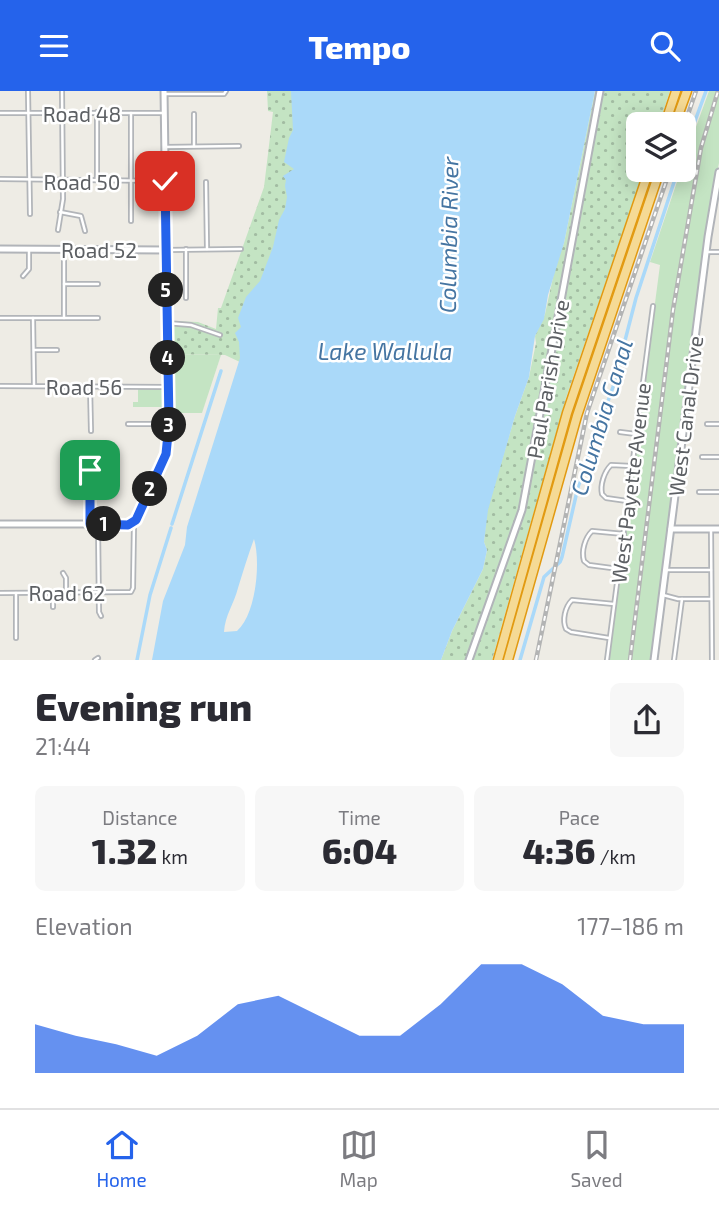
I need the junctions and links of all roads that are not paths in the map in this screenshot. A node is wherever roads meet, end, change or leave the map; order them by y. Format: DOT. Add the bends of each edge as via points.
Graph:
graph roads {
  1 [pos="28,91"];
  2 [pos="62,91"];
  3 [pos="600,91"];
  4 [pos="675,91"];
  5 [pos="687,91"];
  6 [pos="164,92"];
  7 [pos="225,92"];
  8 [pos="97,112"];
  9 [pos="669,112"];
  10 [pos="680,112"];
  11 [pos="0,113"];
  12 [pos="28,113"];
  13 [pos="62,113"];
  14 [pos="131,113"];
  15 [pos="164,113"];
  16 [pos="194,114"];
  17 [pos="239,146"];
  18 [pos="164,147"];
  19 [pos="194,147"];
  20 [pos="719,172"];
  21 [pos="0,179"];
  22 [pos="30,180"];
  23 [pos="63,181"];
  24 [pos="97,181"];
  25 [pos="131,181"];
  26 [pos="165,181"];
  27 [pos="206,182"];
  28 [pos="645,182"];
  29 [pos="656,182"];
  30 [pos="60,212"];
  31 [pos="30,215"];
  32 [pos="131,221"];
  33 [pos="58,230"];
  34 [pos="85,231"];
  35 [pos="0,249"];
  36 [pos="29,249"];
  37 [pos="64,249"];
  38 [pos="186,249"];
  39 [pos="207,249"];
  40 [pos="241,249"];
  41 [pos="166,250"];
  42 [pos="706,252"];
  43 [pos="719,252"];
  44 [pos="23,277"];
  45 [pos="64,284"];
  46 [pos="98,284"];
  47 [pos="186,298"];
  48 [pos="653,306"];
  49 [pos="0,318"];
  50 [pos="33,318"];
  51 [pos="64,318"];
  52 [pos="98,318"];
  53 [pos="167,323"];
  54 [pos="220,335"];
  55 [pos="34,350"];
  56 [pos="57,350"];
  57 [pos="0,386"];
  58 [pos="34,386"];
  59 [pos="90,386"];
  60 [pos="168,387"];
  61 [pos="128,424"];
  62 [pos="169,424"];
  63 [pos="707,424"];
  64 [pos="719,424"];
  65 [pos="91,431"];
  66 [pos="620,432"];
  67 [pos="636,434"];
  68 [pos="702,457"];
  69 [pos="719,457"];
  70 [pos="632,466"];
  71 [pos="90,470"];
  72 [pos="699,492"];
  73 [pos="719,492"];
  74 [pos="628,501"];
  75 [pos="0,524"];
  76 [pos="90,524"];
  77 [pos="98,524"];
  78 [pos="134,525"];
  79 [pos="671,529"];
  80 [pos="711,529"];
  81 [pos="719,529"];
  82 [pos="624,534"];
  83 [pos="619,569"];
  84 [pos="665,570"];
  85 [pos="711,570"];
  86 [pos="64,573"];
  87 [pos="66,592"];
  88 [pos="99,592"];
  89 [pos="0,593"];
  90 [pos="16,593"];
  91 [pos="53,593"];
  92 [pos="662,594"];
  93 [pos="681,599"];
  94 [pos="711,599"];
  95 [pos="614,604"];
  96 [pos="53,607"];
  97 [pos="101,616"];
  98 [pos="16,638"];
  99 [pos="610,638"];
  100 [pos="680,658"];
  101 [pos="674,659"];
  102 [pos="469,660"];
  103 [pos="498,660"];
  104 [pos="508,660"];
  105 [pos="607,660"];
  106 [pos="654,660"];
  107 [pos="712,660"];
  1 -- 12 [label="street"];
  2 -- 13 [label="street"];
  3 -- 102 [label="street, Paul Parish Drive" via="522,510"];
  4 -- 9 [label="highway"];
  5 -- 10 [label="highway"];
  6 -- 7 [label="street"];
  6 -- 15 [label="street"];
  8 -- 13 [label="street, Road 48"];
  8 -- 14 [label="street, Road 48"];
  8 -- 24 [label="street"];
  11 -- 12 [label="street, Road 48"];
  12 -- 13 [label="street, Road 48"];
  12 -- 22 [label="street"];
  13 -- 23 [label="street"];
  14 -- 15 [label="street, Road 48"];
  14 -- 25 [label="street"];
  15 -- 18 [label="street"];
  16 -- 19 [label="street"];
  17 -- 19 [label="street"];
  18 -- 19 [label="street"];
  18 -- 26 [label="street"];
  20 -- 42 [label="street, West Canal Drive"];
  21 -- 22 [label="street, Road 50"];
  22 -- 23 [label="street, Road 50"];
  22 -- 31 [label="street"];
  23 -- 24 [label="street, Road 50"];
  23 -- 30 [label="street"];
  24 -- 25 [label="street, Road 50"];
  25 -- 26 [label="street, Road 50"];
  25 -- 32 [label="street"];
  26 -- 41 [label="street"];
  27 -- 39 [label="street"];
  28 -- 103 [label="highway" via="567,413"];
  29 -- 104 [label="highway" via="577,416"];
  30 -- 33 [label="street"];
  30 -- 34 [label="street" via="81,216"];
  35 -- 36 [label="street, Road 52"];
  36 -- 37 [label="street, Road 52"];
  36 -- 44 [label="street" via="29,269"];
  37 -- 41 [label="street, Road 52"];
  37 -- 45 [label="street"];
  38 -- 39 [label="street, Road 52"];
  38 -- 41 [label="street, Road 52"];
  38 -- 47 [label="street"];
  39 -- 40 [label="street, Road 52"];
  41 -- 53 [label="street"];
  42 -- 43 [label="street"];
  42 -- 79 [label="street, West Canal Drive"];
  45 -- 46 [label="street"];
  45 -- 51 [label="street"];
  48 -- 67 [label="street, West Payette Avenue"];
  49 -- 50 [label="street"];
  50 -- 51 [label="street"];
  50 -- 55 [label="street"];
  51 -- 52 [label="street"];
  53 -- 54 [label="street"];
  53 -- 60 [label="street"];
  55 -- 56 [label="street"];
  55 -- 58 [label="street"];
  57 -- 58 [label="street, Road 56"];
  58 -- 59 [label="street, Road 56"];
  59 -- 60 [label="street, Road 56"];
  59 -- 65 [label="street"];
  60 -- 62 [label="street"];
  61 -- 62 [label="street"];
  62 -- 78 [label="street" via="166,454"];
  63 -- 64 [label="street"];
  66 -- 67 [label="street"];
  67 -- 70 [label="street, West Payette Avenue"];
  68 -- 69 [label="street"];
  70 -- 74 [label="street, West Payette Avenue"];
  70 -- 74 [label="street" via="611,465 601,487 606,498"];
  71 -- 76 [label="street"];
  72 -- 73 [label="street"];
  74 -- 82 [label="street, West Payette Avenue"];
  75 -- 76 [label="street"];
  76 -- 77 [label="street"];
  77 -- 78 [label="street"];
  77 -- 88 [label="street"];
  78 -- 88 [label="street, Road 62" via="133,591"];
  79 -- 80 [label="street"];
  79 -- 84 [label="street, West Canal Drive"];
  80 -- 81 [label="street"];
  80 -- 85 [label="street"];
  82 -- 83 [label="street, West Payette Avenue"];
  82 -- 83 [label="street" via="592,531 583,553 589,565"];
  83 -- 95 [label="street, West Payette Avenue"];
  84 -- 85 [label="street"];
  84 -- 92 [label="street, West Canal Drive"];
  85 -- 94 [label="street"];
  86 -- 87 [label="street"];
  87 -- 88 [label="street, Road 62"];
  87 -- 91 [label="street, Road 62"];
  88 -- 97 [label="street"];
  89 -- 90 [label="street, Road 62"];
  90 -- 91 [label="street, Road 62"];
  90 -- 98 [label="street"];
  91 -- 96 [label="street"];
  92 -- 93 [label="street"];
  92 -- 106 [label="street, West Canal Drive"];
  93 -- 94 [label="street"];
  93 -- 101 [label="street"];
  94 -- 107 [label="street"];
  95 -- 99 [label="street, West Payette Avenue"];
  95 -- 99 [label="street" via="572,600 564,623 569,631"];
  99 -- 105 [label="street, West Payette Avenue"];
  100 -- 101 [label="street"];
}
